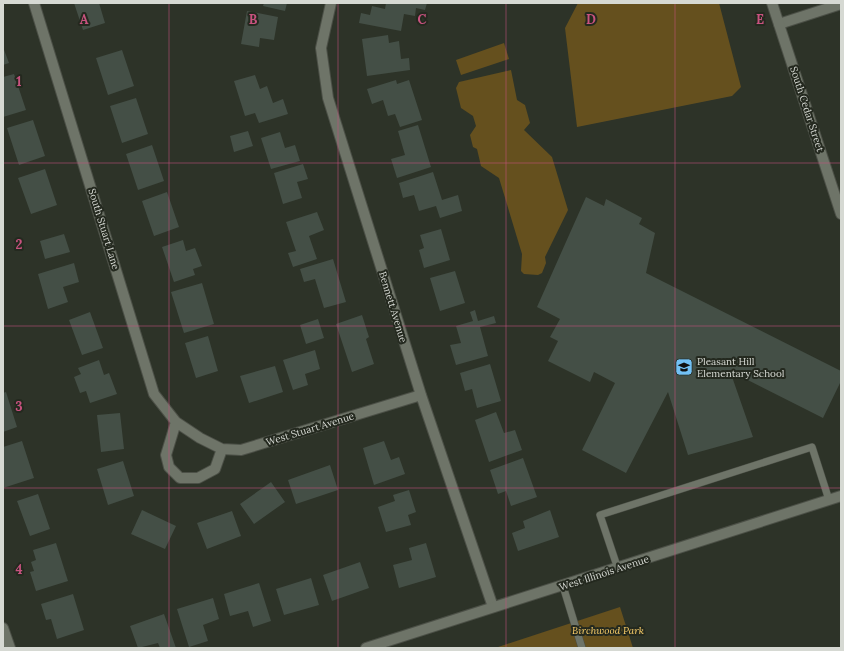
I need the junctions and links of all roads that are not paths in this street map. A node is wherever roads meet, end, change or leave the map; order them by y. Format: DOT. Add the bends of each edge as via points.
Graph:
graph roads {
  1 [pos="34,3"];
  2 [pos="331,3"];
  3 [pos="772,3"];
  4 [pos="841,4"];
  5 [pos="779,24"];
  6 [pos="841,214"];
  7 [pos="421,395"];
  8 [pos="176,422"];
  9 [pos="200,438"];
  10 [pos="222,449"];
  11 [pos="841,496"];
  12 [pos="829,500"];
  13 [pos="618,569"];
  14 [pos="564,586"];
  15 [pos="493,607"];
  16 [pos="3,628"];
  17 [pos="10,648"];
  18 [pos="366,648"];
  19 [pos="582,648"];
  1 -- 8 [label="street, South Stuart Lane" via="154,394"];
  2 -- 7 [label="street, Bennett Avenue" via="321,48 328,98"];
  3 -- 5 [label="street, South Cedar Street"];
  4 -- 5 [label="street"];
  5 -- 6 [label="street, South Cedar Street"];
  7 -- 10 [label="street, West Stuart Avenue" via="241,450"];
  7 -- 15 [label="street, Bennett Avenue"];
  8 -- 9 [label="street, South Stuart Lane"];
  8 -- 10 [label="street" via="166,455 169,467 180,478 198,478 215,469"];
  9 -- 10 [label="street, West Stuart Avenue"];
  11 -- 12 [label="street, West Illinois Avenue"];
  12 -- 13 [label="street, West Illinois Avenue"];
  12 -- 13 [label="lane" via="812,447 600,515"];
  13 -- 14 [label="street, West Illinois Avenue"];
  14 -- 15 [label="street, West Illinois Avenue"];
  14 -- 19 [label="lane"];
  15 -- 18 [label="street, West Illinois Avenue"];
  16 -- 17 [label="street"];
}
